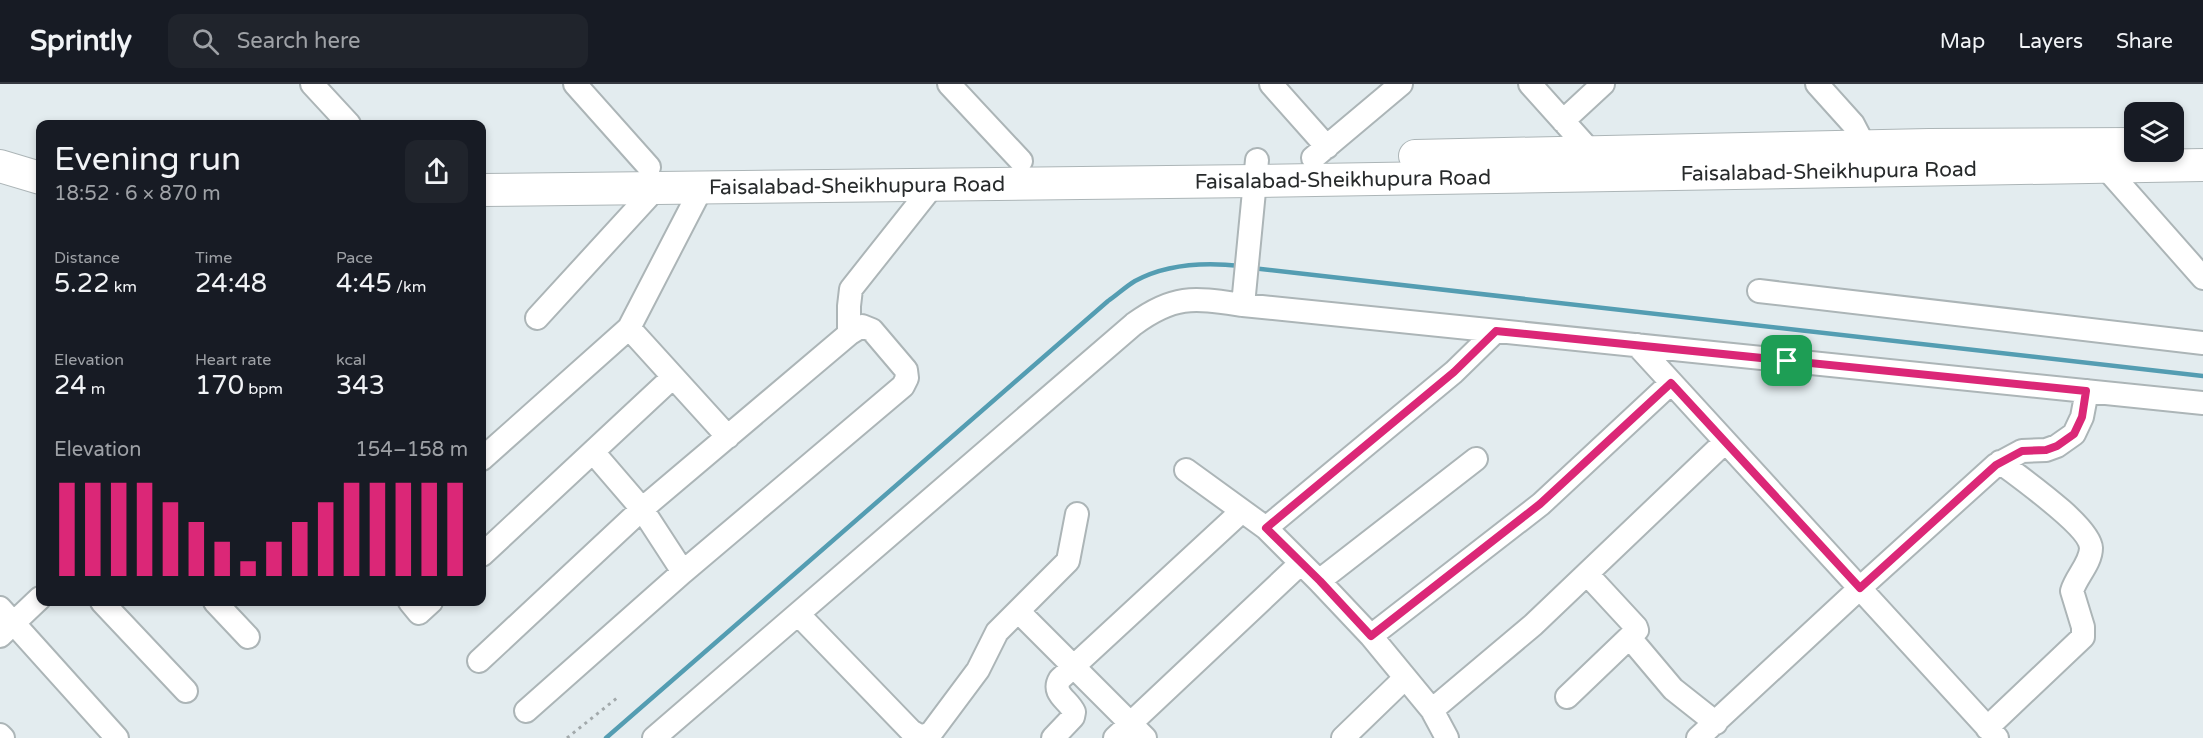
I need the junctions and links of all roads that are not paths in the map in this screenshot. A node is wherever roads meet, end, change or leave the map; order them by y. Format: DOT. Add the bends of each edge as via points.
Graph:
graph roads {
  1 [pos="312,84"];
  2 [pos="575,84"];
  3 [pos="949,84"];
  4 [pos="1271,84"];
  5 [pos="1530,84"];
  6 [pos="1603,84"];
  7 [pos="1816,84"];
  8 [pos="1394,86"];
  9 [pos="345,120"];
  10 [pos="1563,121"];
  11 [pos="2124,144"];
  12 [pos="2184,144"];
  13 [pos="2203,144"];
  14 [pos="0,147"];
  15 [pos="1865,147"];
  16 [pos="1320,153"];
  17 [pos="1592,153"];
  18 [pos="36,155"];
  19 [pos="1021,161"];
  20 [pos="2203,165"];
  21 [pos="0,166"];
  22 [pos="486,168"];
  23 [pos="2105,168"];
  24 [pos="1256,170"];
  25 [pos="36,177"];
  26 [pos="653,177"];
  27 [pos="935,183"];
  28 [pos="702,187"];
  29 [pos="486,190"];
  30 [pos="2203,278"];
  31 [pos="1759,291"];
  32 [pos="1243,295"];
  33 [pos="537,318"];
  34 [pos="629,328"];
  35 [pos="1496,331"];
  36 [pos="849,334"];
  37 [pos="2203,343"];
  38 [pos="1637,345"];
  39 [pos="673,377"];
  40 [pos="1671,383"];
  41 [pos="2086,391"];
  42 [pos="2203,403"];
  43 [pos="728,437"];
  44 [pos="1725,442"];
  45 [pos="593,452"];
  46 [pos="486,455"];
  47 [pos="1476,459"];
  48 [pos="2000,462"];
  49 [pos="1186,470"];
  50 [pos="642,509"];
  51 [pos="1242,511"];
  52 [pos="1077,513"];
  53 [pos="1266,528"];
  54 [pos="486,551"];
  55 [pos="1301,563"];
  56 [pos="683,572"];
  57 [pos="1587,574"];
  58 [pos="1320,581"];
  59 [pos="1860,588"];
  60 [pos="36,601"];
  61 [pos="106,606"];
  62 [pos="219,606"];
  63 [pos="414,606"];
  64 [pos="426,606"];
  65 [pos="1018,611"];
  66 [pos="798,614"];
  67 [pos="4,623"];
  68 [pos="1371,636"];
  69 [pos="248,637"];
  70 [pos="1630,638"];
  71 [pos="479,661"];
  72 [pos="1073,667"];
  73 [pos="1405,678"];
  74 [pos="186,691"];
  75 [pos="1567,697"];
  76 [pos="1432,710"];
  77 [pos="526,711"];
  78 [pos="1716,723"];
  79 [pos="1130,733"];
  80 [pos="1992,733"];
  81 [pos="117,738"];
  82 [pos="654,738"];
  83 [pos="1053,738"];
  84 [pos="1343,738"];
  85 [pos="1447,738"];
  86 [pos="1698,738"];
  1 -- 9 [label="street"];
  2 -- 26 [label="street"];
  3 -- 19 [label="street"];
  4 -- 16 [label="street"];
  5 -- 10 [label="street"];
  6 -- 10 [label="street"];
  7 -- 15 [label="street" via="1853,124"];
  8 -- 16 [label="street"];
  10 -- 17 [label="street"];
  11 -- 15 [label="highway, Faisalabad-Sheikhupura Road"];
  12 -- 13 [label="highway"];
  14 -- 18 [label="highway"];
  15 -- 17 [label="highway, Faisalabad-Sheikhupura Road"];
  16 -- 17 [label="highway, Faisalabad-Sheikhupura Road"];
  16 -- 24 [label="highway, Faisalabad-Sheikhupura Road"];
  19 -- 24 [label="highway, Faisalabad-Sheikhupura Road"];
  19 -- 26 [label="highway, Faisalabad-Sheikhupura Road"];
  20 -- 23 [label="highway, Faisalabad-Sheikhupura Road"];
  21 -- 25 [label="highway"];
  22 -- 26 [label="highway, Faisalabad-Sheikhupura Road"];
  23 -- 24 [label="highway, Faisalabad-Sheikhupura Road"];
  23 -- 30 [label="street"];
  24 -- 27 [label="highway, Faisalabad-Sheikhupura Road"];
  24 -- 32 [label="street"];
  26 -- 28 [label="highway, Faisalabad-Sheikhupura Road"];
  26 -- 29 [label="highway, Faisalabad-Sheikhupura Road"];
  26 -- 33 [label="street"];
  27 -- 28 [label="highway, Faisalabad-Sheikhupura Road"];
  27 -- 36 [label="street" via="851,289"];
  28 -- 34 [label="street"];
  31 -- 37 [label="street"];
  32 -- 35 [label="street"];
  32 -- 66 [label="street" via="1179,300 1150,312"];
  34 -- 39 [label="street"];
  34 -- 46 [label="street"];
  35 -- 38 [label="street"];
  35 -- 53 [label="street" via="1454,372"];
  36 -- 43 [label="street"];
  36 -- 56 [label="street" via="862,327 872,330 906,370 903,386"];
  38 -- 40 [label="street"];
  38 -- 41 [label="street"];
  39 -- 43 [label="street"];
  39 -- 45 [label="street"];
  40 -- 44 [label="street"];
  40 -- 68 [label="street" via="1540,504"];
  41 -- 42 [label="street"];
  41 -- 48 [label="street" via="2082,417 2074,434 2057,446 2022,451"];
  43 -- 50 [label="street"];
  44 -- 57 [label="street"];
  44 -- 59 [label="street"];
  45 -- 50 [label="street"];
  45 -- 54 [label="street"];
  47 -- 58 [label="street"];
  48 -- 59 [label="street"];
  48 -- 80 [label="street" via="2075,523 2089,540 2091,550 2072,591 2084,627 2083,637"];
  49 -- 51 [label="street"];
  50 -- 56 [label="street"];
  50 -- 71 [label="street"];
  51 -- 53 [label="street"];
  51 -- 72 [label="street"];
  52 -- 65 [label="street" via="1068,561"];
  53 -- 55 [label="street"];
  55 -- 58 [label="street"];
  55 -- 79 [label="street"];
  56 -- 77 [label="street"];
  57 -- 70 [label="street" via="1636,627"];
  57 -- 76 [label="street"];
  58 -- 68 [label="street"];
  59 -- 78 [label="street"];
  59 -- 80 [label="street"];
  60 -- 67 [label="street"];
  61 -- 74 [label="street"];
  62 -- 69 [label="street"];
  63 -- 64 [label="street" via="419,612"];
  65 -- 66 [label="street" via="997,632 978,670 931,733 921,737"];
  65 -- 72 [label="street"];
  66 -- 82 [label="street"];
  67 -- 81 [label="street"];
  68 -- 73 [label="street"];
  70 -- 75 [label="street"];
  70 -- 78 [label="street" via="1673,689"];
  72 -- 79 [label="street"];
  72 -- 83 [label="street" via="1056,688 1074,714"];
  73 -- 76 [label="street"];
  73 -- 84 [label="street"];
  76 -- 85 [label="street"];
  78 -- 86 [label="street"];
}
